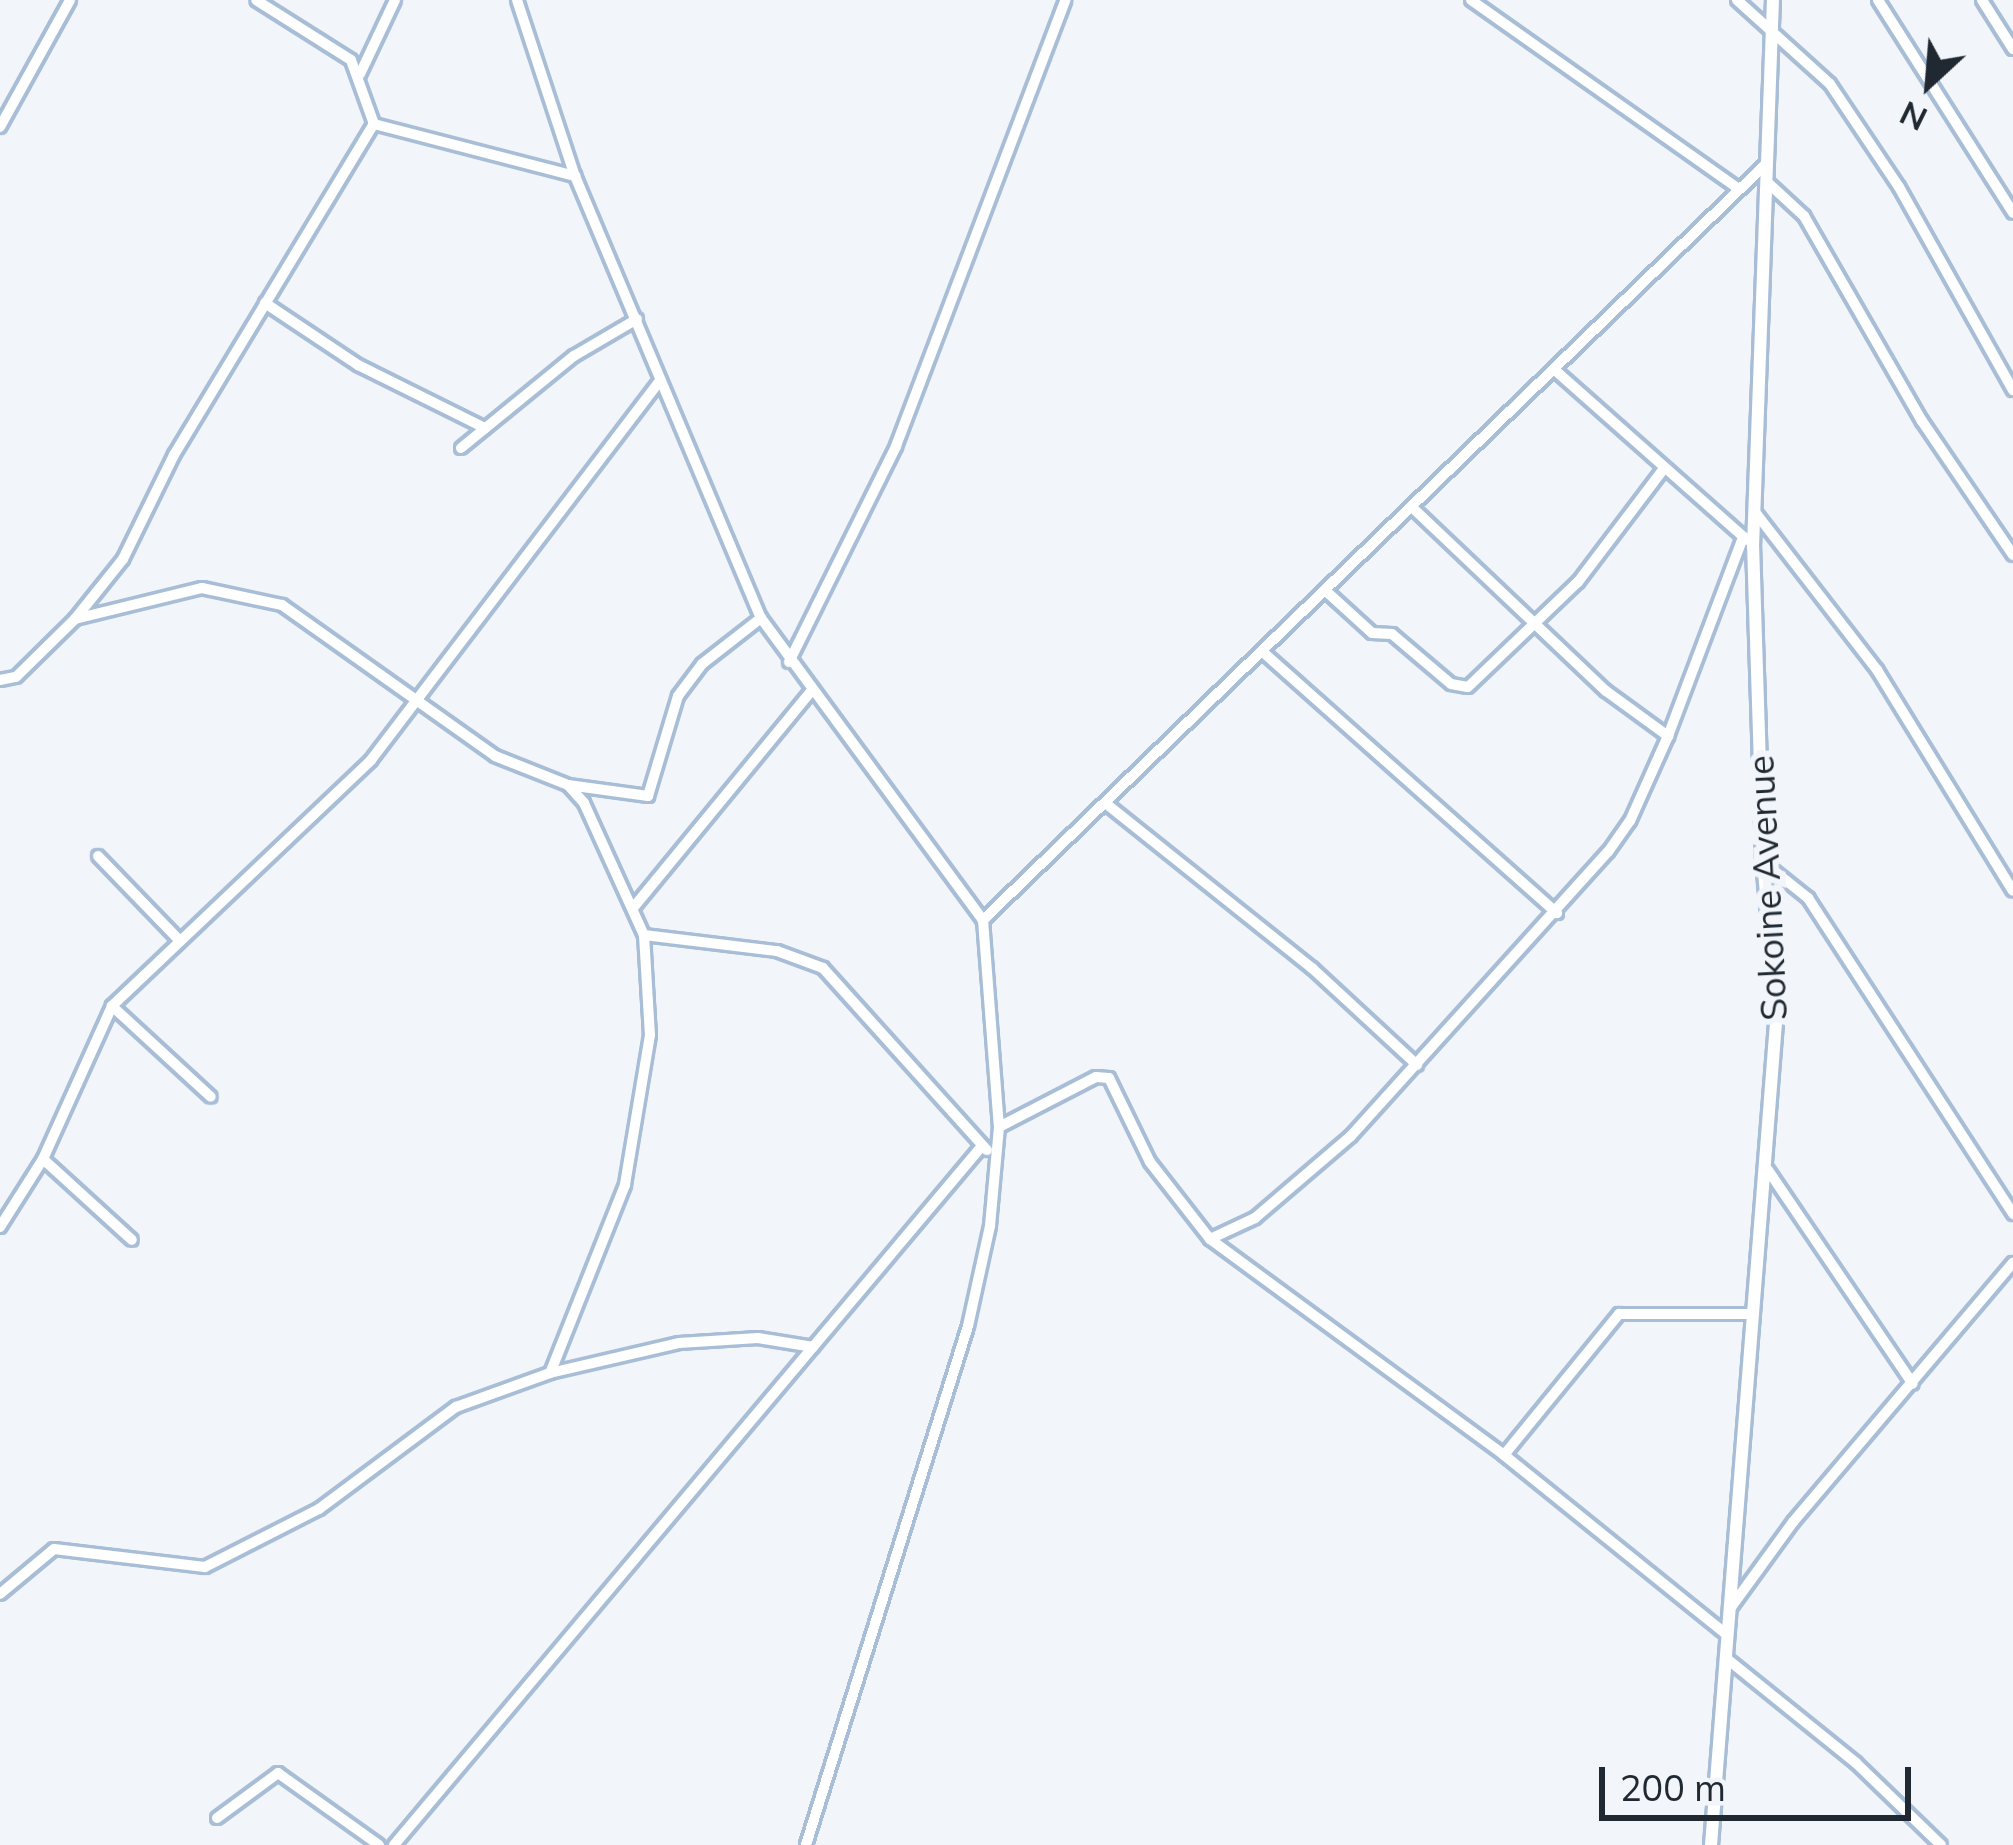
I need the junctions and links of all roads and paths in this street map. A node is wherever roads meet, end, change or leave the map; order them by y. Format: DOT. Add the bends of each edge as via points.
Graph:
graph roads {
  1 [pos="70,0"];
  2 [pos="256,0"];
  3 [pos="395,0"];
  4 [pos="520,0"];
  5 [pos="1065,0"];
  6 [pos="1472,0"];
  7 [pos="1737,0"];
  8 [pos="1773,0"];
  9 [pos="1878,0"];
  10 [pos="1982,0"];
  11 [pos="1772,25"];
  12 [pos="2013,49"];
  13 [pos="360,74"];
  14 [pos="374,124"];
  15 [pos="0,127"];
  16 [pos="1767,163"];
  17 [pos="575,176"];
  18 [pos="1766,181"];
  19 [pos="1738,188"];
  20 [pos="2013,213"];
  21 [pos="265,303"];
  22 [pos="637,319"];
  23 [pos="1556,370"];
  24 [pos="660,381"];
  25 [pos="2013,390"];
  26 [pos="485,428"];
  27 [pos="461,448"];
  28 [pos="1662,471"];
  29 [pos="1415,510"];
  30 [pos="1755,512"];
  31 [pos="1748,542"];
  32 [pos="2013,555"];
  33 [pos="1327,592"];
  34 [pos="761,618"];
  35 [pos="75,619"];
  36 [pos="1533,625"];
  37 [pos="1264,653"];
  38 [pos="789,662"];
  39 [pos="0,680"];
  40 [pos="811,691"];
  41 [pos="418,698"];
  42 [pos="1668,736"];
  43 [pos="568,785"];
  44 [pos="1109,806"];
  45 [pos="98,856"];
  46 [pos="1763,862"];
  47 [pos="2013,891"];
  48 [pos="634,908"];
  49 [pos="1557,913"];
  50 [pos="983,920"];
  51 [pos="644,935"];
  52 [pos="180,941"];
  53 [pos="112,1006"];
  54 [pos="1417,1065"];
  55 [pos="211,1097"];
  56 [pos="999,1127"];
  57 [pos="982,1146"];
  58 [pos="996,1156"];
  59 [pos="43,1159"];
  60 [pos="1768,1169"];
  61 [pos="2013,1214"];
  62 [pos="0,1227"];
  63 [pos="1210,1238"];
  64 [pos="132,1240"];
  65 [pos="2013,1263"];
  66 [pos="1752,1315"];
  67 [pos="813,1347"];
  68 [pos="550,1373"];
  69 [pos="1913,1384"];
  70 [pos="1504,1455"];
  71 [pos="0,1594"];
  72 [pos="1732,1606"];
  73 [pos="1727,1635"];
  74 [pos="1726,1658"];
  75 [pos="217,1818"];
  76 [pos="379,1845"];
  77 [pos="394,1845"];
  78 [pos="806,1845"];
  79 [pos="1711,1845"];
  80 [pos="1941,1845"];
  1 -- 15 [label="street"];
  2 -- 13 [label="street" via="338,48"];
  3 -- 13 [label="street"];
  4 -- 17 [label="street"];
  5 -- 38 [label="street" via="896,446"];
  6 -- 19 [label="street"];
  7 -- 11 [label="street"];
  8 -- 11 [label="street, Sokoine Avenue"];
  9 -- 20 [label="street"];
  10 -- 12 [label="street"];
  11 -- 16 [label="street, Sokoine Avenue"];
  11 -- 25 [label="street" via="1830,83 1867,137"];
  13 -- 14 [label="street"];
  14 -- 17 [label="street"];
  14 -- 21 [label="street"];
  16 -- 18 [label="street, Sokoine Avenue"];
  16 -- 19 [label="street"];
  17 -- 22 [label="street"];
  18 -- 30 [label="street, Sokoine Avenue"];
  18 -- 32 [label="street" via="1804,216 1922,421"];
  19 -- 23 [label="street"];
  21 -- 26 [label="street" via="358,365"];
  21 -- 35 [label="street" via="174,455 140,531"];
  22 -- 24 [label="street"];
  22 -- 26 [label="street" via="574,356"];
  23 -- 28 [label="street"];
  23 -- 29 [label="street"];
  24 -- 34 [label="street"];
  24 -- 41 [label="street"];
  26 -- 27 [label="street"];
  28 -- 31 [label="street"];
  28 -- 36 [label="street" via="1579,582"];
  29 -- 33 [label="street"];
  29 -- 36 [label="street"];
  30 -- 31 [label="street, Sokoine Avenue"];
  30 -- 47 [label="street" via="1877,670"];
  31 -- 42 [label="street"];
  31 -- 46 [label="street, Sokoine Avenue"];
  33 -- 36 [label="street" via="1372,633 1398,637 1460,688"];
  33 -- 37 [label="street"];
  34 -- 38 [label="street"];
  34 -- 43 [label="street" via="702,664 678,696 647,796"];
  35 -- 39 [label="street" via="16,677"];
  35 -- 41 [label="street" via="167,592 242,591 282,605"];
  36 -- 42 [label="street"];
  37 -- 44 [label="street"];
  37 -- 49 [label="street"];
  38 -- 40 [label="street"];
  40 -- 48 [label="street"];
  40 -- 50 [label="street"];
  41 -- 43 [label="street" via="496,756"];
  41 -- 52 [label="street" via="337,797"];
  42 -- 49 [label="street" via="1630,821"];
  43 -- 48 [label="street" via="598,826"];
  44 -- 50 [label="street"];
  44 -- 54 [label="street" via="1312,968"];
  45 -- 52 [label="street"];
  46 -- 60 [label="street, Sokoine Avenue" via="1777,966"];
  46 -- 61 [label="street" via="1808,898"];
  48 -- 51 [label="street"];
  49 -- 54 [label="street"];
  50 -- 56 [label="street"];
  51 -- 57 [label="street" via="777,951 823,968"];
  51 -- 68 [label="street" via="650,1035 638,1134 604,1246"];
  52 -- 53 [label="street"];
  53 -- 55 [label="street"];
  53 -- 59 [label="street"];
  54 -- 63 [label="street" via="1285,1195"];
  56 -- 58 [label="street"];
  56 -- 63 [label="street" via="1096,1077 1109,1078 1150,1162"];
  57 -- 58 [label="street"];
  57 -- 67 [label="street"];
  58 -- 78 [label="street" via="968,1326"];
  59 -- 62 [label="street"];
  59 -- 64 [label="street"];
  60 -- 66 [label="street, Sokoine Avenue"];
  60 -- 69 [label="street"];
  63 -- 70 [label="street"];
  65 -- 69 [label="street"];
  66 -- 70 [label="street" via="1619,1314"];
  66 -- 72 [label="street, Sokoine Avenue"];
  67 -- 68 [label="street" via="758,1339 679,1343"];
  67 -- 77 [label="street"];
  68 -- 71 [label="street" via="457,1407 319,1509 205,1567 54,1549"];
  69 -- 72 [label="street"];
  70 -- 73 [label="street"];
  72 -- 73 [label="street, Sokoine Avenue"];
  73 -- 74 [label="street, Sokoine Avenue"];
  74 -- 79 [label="street, Sokoine Avenue"];
  74 -- 80 [label="street" via="1856,1763"];
  75 -- 76 [label="street" via="278,1773"];
}
